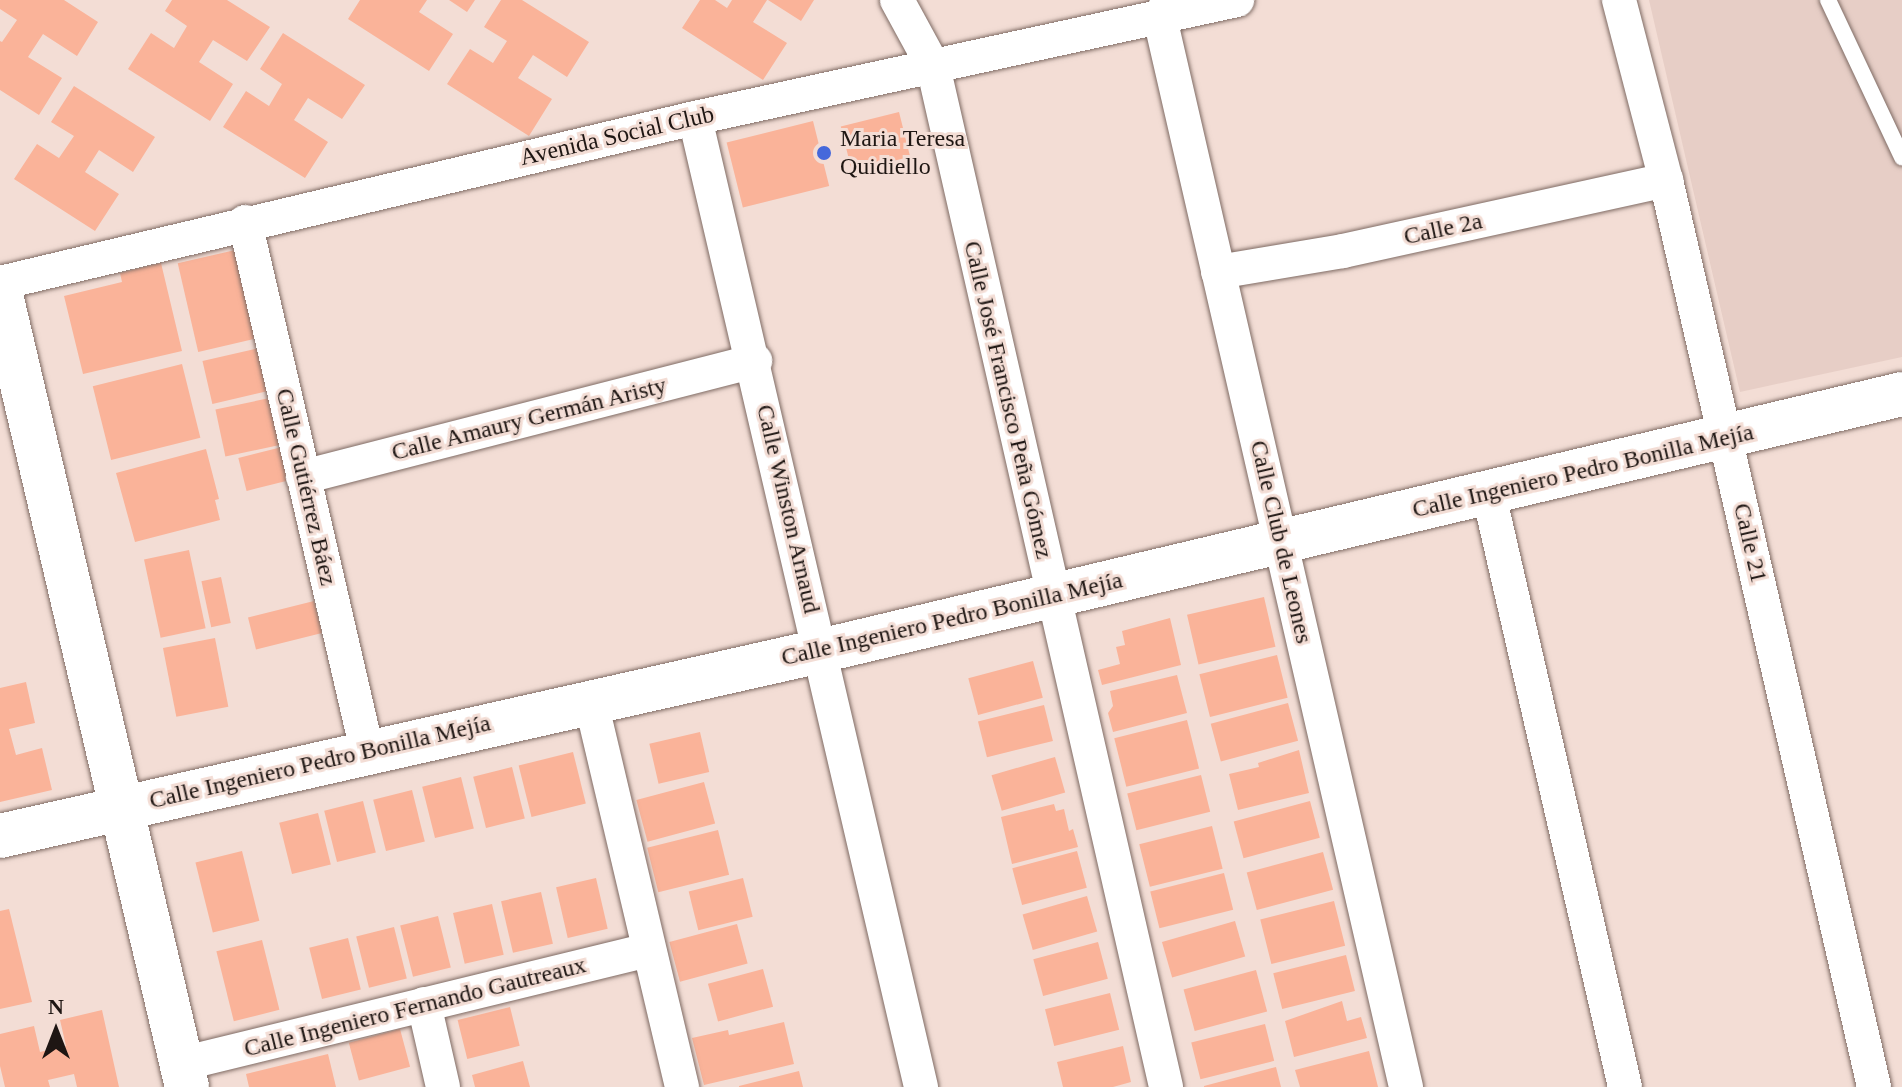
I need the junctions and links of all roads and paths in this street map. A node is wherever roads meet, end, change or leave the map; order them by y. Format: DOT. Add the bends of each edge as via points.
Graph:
graph roads {
  1 [pos="897,0"];
  2 [pos="1237,0"];
  3 [pos="1619,0"];
  4 [pos="1828,0"];
  5 [pos="1164,9"];
  6 [pos="933,66"];
  7 [pos="695,118"];
  8 [pos="1902,157"];
  9 [pos="1666,180"];
  10 [pos="245,222"];
  11 [pos="1218,272"];
  12 [pos="0,283"];
  13 [pos="0,291"];
  14 [pos="755,361"];
  15 [pos="1902,394"];
  16 [pos="1726,437"];
  17 [pos="303,477"];
  18 [pos="1489,495"];
  19 [pos="1281,542"];
  20 [pos="1052,594"];
  21 [pos="820,651"];
  22 [pos="591,702"];
  23 [pos="367,751"];
  24 [pos="120,807"];
  25 [pos="0,836"];
  26 [pos="648,950"];
  27 [pos="424,1004"];
  28 [pos="184,1075"];
  29 [pos="443,1087"];
  30 [pos="682,1087"];
  31 [pos="921,1087"];
  32 [pos="1166,1087"];
  33 [pos="1406,1087"];
  34 [pos="1625,1087"];
  35 [pos="1874,1087"];
  1 -- 6 [label="street, Calle José Francisco Peña Gómez"];
  2 -- 5 [label="street, Avenida Social Club"];
  3 -- 9 [label="street, Calle 21"];
  4 -- 8 [label="lane"];
  5 -- 6 [label="street, Avenida Social Club"];
  5 -- 11 [label="street, Calle Club de Leones"];
  6 -- 7 [label="street, Avenida Social Club"];
  6 -- 20 [label="street, Calle José Francisco Peña Gómez"];
  7 -- 10 [label="street, Avenida Social Club"];
  7 -- 14 [label="street, Calle Winston Arnaud"];
  9 -- 11 [label="street, Calle 2a" via="1343,251"];
  9 -- 16 [label="street, Calle 21"];
  10 -- 12 [label="street, Avenida Social Club"];
  10 -- 17 [label="street, Calle Gutiérrez Báez"];
  11 -- 19 [label="street, Calle Club de Leones"];
  13 -- 24 [label="street"];
  14 -- 17 [label="street, Calle Amaury Germán Aristy"];
  14 -- 21 [label="street, Calle Winston Arnaud"];
  15 -- 16 [label="street, Calle Ingeniero Pedro Bonilla Mejía"];
  16 -- 18 [label="street, Calle Ingeniero Pedro Bonilla Mejía"];
  16 -- 35 [label="street, Calle 21"];
  17 -- 23 [label="street, Calle Gutiérrez Báez"];
  18 -- 19 [label="street, Calle Ingeniero Pedro Bonilla Mejía"];
  18 -- 34 [label="street"];
  19 -- 20 [label="street, Calle Ingeniero Pedro Bonilla Mejía"];
  19 -- 33 [label="street, Calle Club de Leones"];
  20 -- 21 [label="street, Calle Ingeniero Pedro Bonilla Mejía"];
  20 -- 32 [label="street, Calle José Francisco Peña Gómez"];
  21 -- 22 [label="street, Calle Ingeniero Pedro Bonilla Mejía"];
  21 -- 31 [label="street, Calle Winston Arnaud"];
  22 -- 23 [label="street, Calle Ingeniero Pedro Bonilla Mejía"];
  22 -- 26 [label="street"];
  23 -- 24 [label="street, Calle Ingeniero Pedro Bonilla Mejía"];
  24 -- 25 [label="street, Calle Ingeniero Pedro Bonilla Mejía"];
  24 -- 28 [label="street"];
  26 -- 27 [label="street, Calle Ingeniero Fernando Gautreaux"];
  26 -- 30 [label="street"];
  27 -- 28 [label="street, Calle Ingeniero Fernando Gautreaux"];
  27 -- 29 [label="street"];
}
